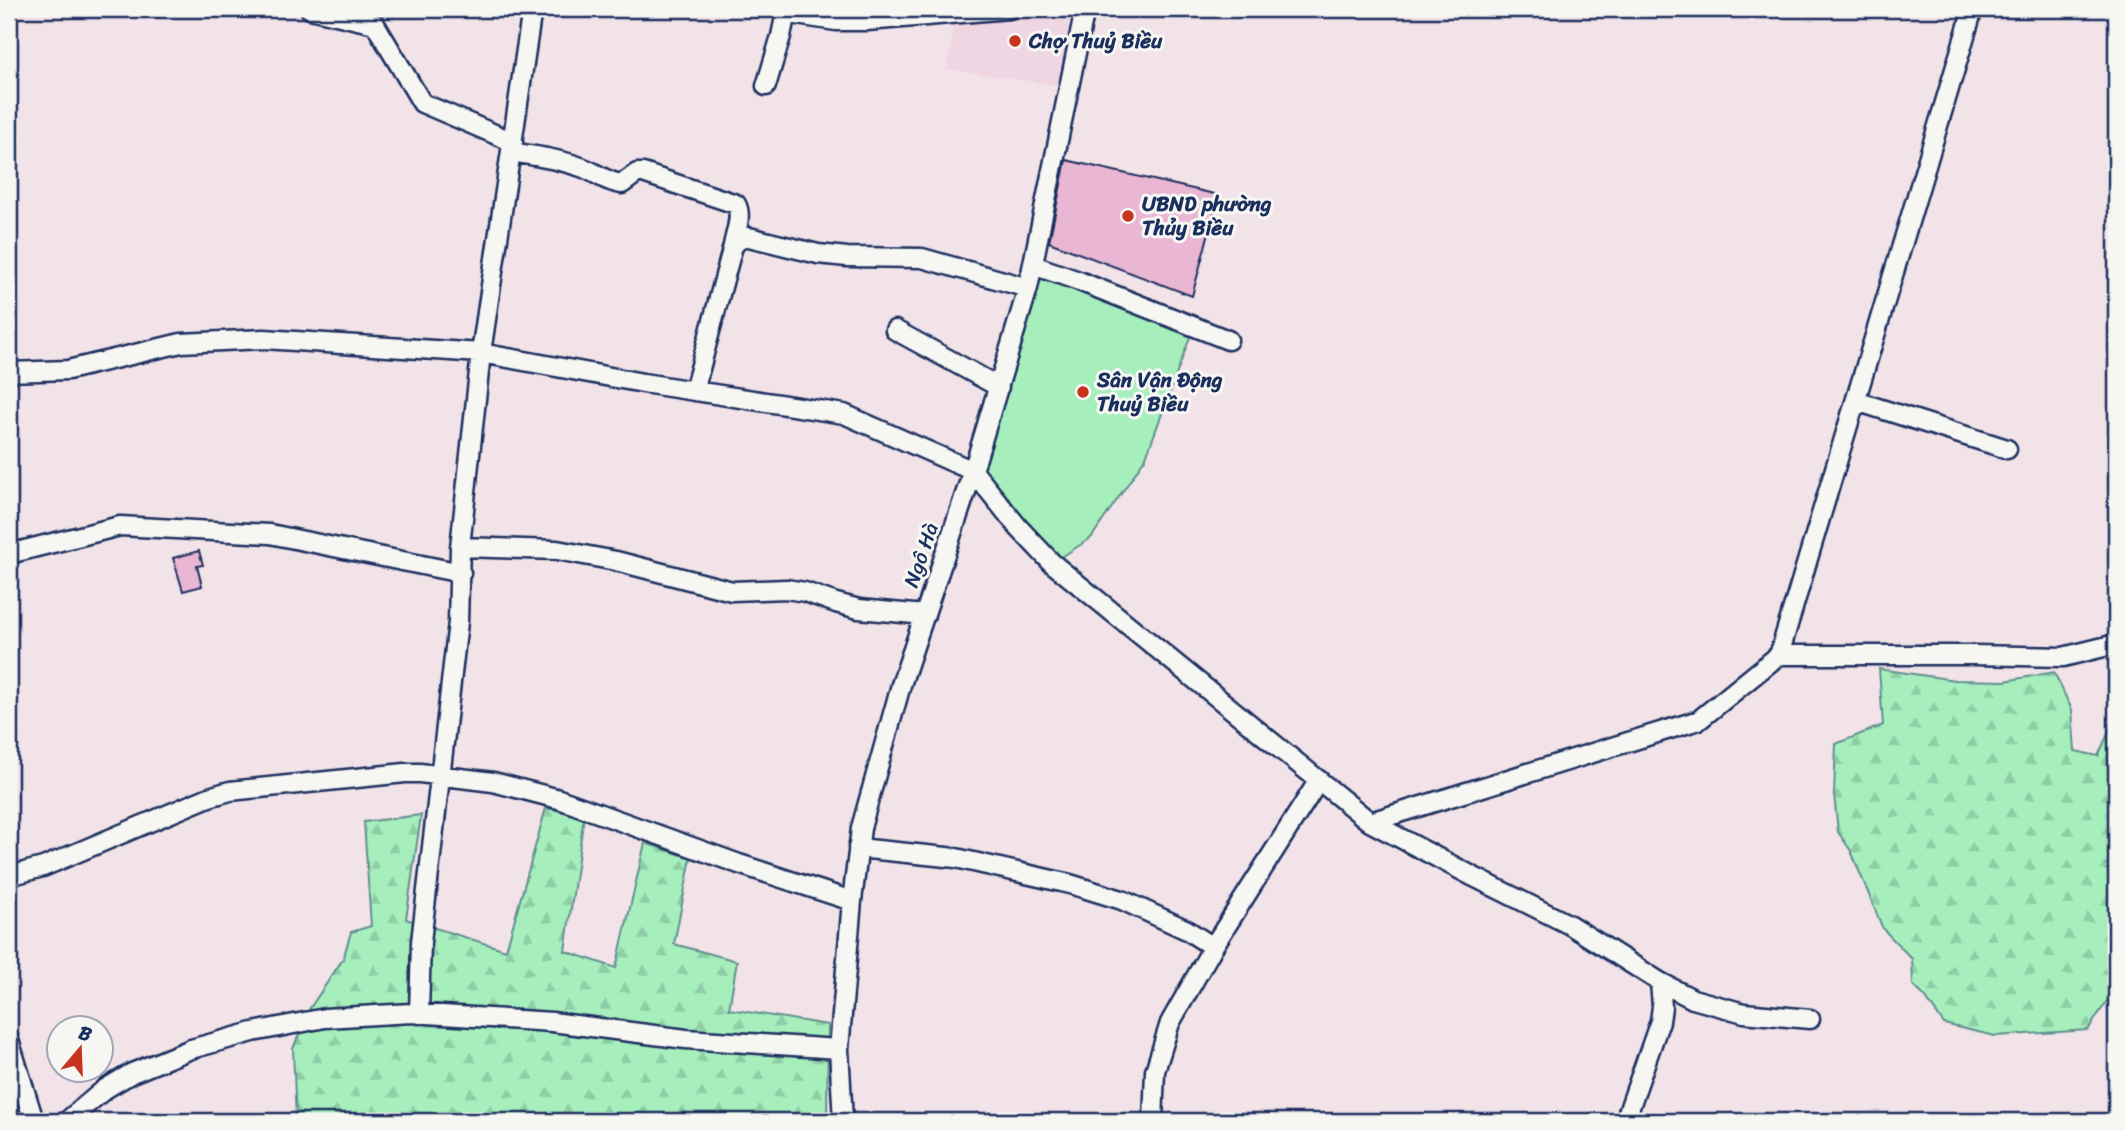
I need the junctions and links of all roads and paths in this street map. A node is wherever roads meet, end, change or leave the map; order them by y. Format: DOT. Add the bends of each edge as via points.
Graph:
graph roads {
  1 [pos="310,9"];
  2 [pos="532,9"];
  3 [pos="1009,9"];
  4 [pos="1085,9"];
  5 [pos="1973,9"];
  6 [pos="766,86"];
  7 [pos="512,147"];
  8 [pos="733,246"];
  9 [pos="1033,265"];
  10 [pos="1028,288"];
  11 [pos="894,330"];
  12 [pos="1228,340"];
  13 [pos="481,353"];
  14 [pos="9,372"];
  15 [pos="999,387"];
  16 [pos="694,391"];
  17 [pos="1856,401"];
  18 [pos="2007,449"];
  19 [pos="973,471"];
  20 [pos="460,547"];
  21 [pos="9,554"];
  22 [pos="461,573"];
  23 [pos="925,615"];
  24 [pos="2116,644"];
  25 [pos="1780,655"];
  26 [pos="441,775"];
  27 [pos="1318,780"];
  28 [pos="1370,822"];
  29 [pos="858,848"];
  30 [pos="9,876"];
  31 [pos="852,901"];
  32 [pos="1213,947"];
  33 [pos="1660,982"];
  34 [pos="419,1014"];
  35 [pos="1810,1019"];
  36 [pos="9,1040"];
  37 [pos="839,1049"];
  38 [pos="34,1121"];
  39 [pos="68,1121"];
  40 [pos="843,1121"];
  41 [pos="1153,1121"];
  42 [pos="1625,1121"];
  1 -- 7 [label="street" via="375,24 422,103"];
  2 -- 7 [label="street"];
  3 -- 6 [label="street" via="836,21 790,14 783,22"];
  4 -- 9 [label="street, Ngô Hà"];
  5 -- 17 [label="street"];
  7 -- 8 [label="street" via="558,159 613,183 643,173 736,204 739,215"];
  7 -- 13 [label="street"];
  8 -- 10 [label="street" via="741,237 749,237 818,254 922,258"];
  8 -- 16 [label="street"];
  9 -- 10 [label="street, Ngô Hà"];
  9 -- 12 [label="street"];
  10 -- 15 [label="street, Ngô Hà"];
  11 -- 15 [label="street"];
  13 -- 14 [label="street" via="264,339 181,343 68,370"];
  13 -- 16 [label="street"];
  13 -- 20 [label="street"];
  15 -- 19 [label="street, Ngô Hà"];
  16 -- 19 [label="street" via="844,414"];
  17 -- 18 [label="street"];
  17 -- 25 [label="street"];
  19 -- 23 [label="street, Ngô Hà"];
  19 -- 27 [label="street" via="1052,563"];
  20 -- 22 [label="street"];
  20 -- 23 [label="street" via="557,550 732,592 786,589 859,609"];
  21 -- 22 [label="street" via="120,526 270,534"];
  22 -- 26 [label="street"];
  23 -- 29 [label="street, Ngô Hà" via="901,685"];
  24 -- 25 [label="street" via="2063,657"];
  25 -- 28 [label="street" via="1699,720"];
  26 -- 30 [label="street" via="404,773 230,791 43,867"];
  26 -- 31 [label="street" via="493,782 559,799"];
  26 -- 34 [label="street" via="421,943"];
  27 -- 28 [label="street"];
  27 -- 32 [label="street"];
  28 -- 33 [label="street" via="1570,925"];
  29 -- 31 [label="street, Ngô Hà"];
  29 -- 32 [label="street" via="956,858 1070,884 1122,900"];
  31 -- 37 [label="street, Ngô Hà"];
  32 -- 41 [label="street" via="1170,1023 1155,1071"];
  33 -- 35 [label="street" via="1720,1007"];
  33 -- 42 [label="street" via="1660,1021"];
  34 -- 37 [label="street"];
  34 -- 39 [label="street" via="325,1018 191,1049 104,1089"];
  36 -- 38 [label="street"];
  37 -- 40 [label="street, Ngô Hà"];
}
